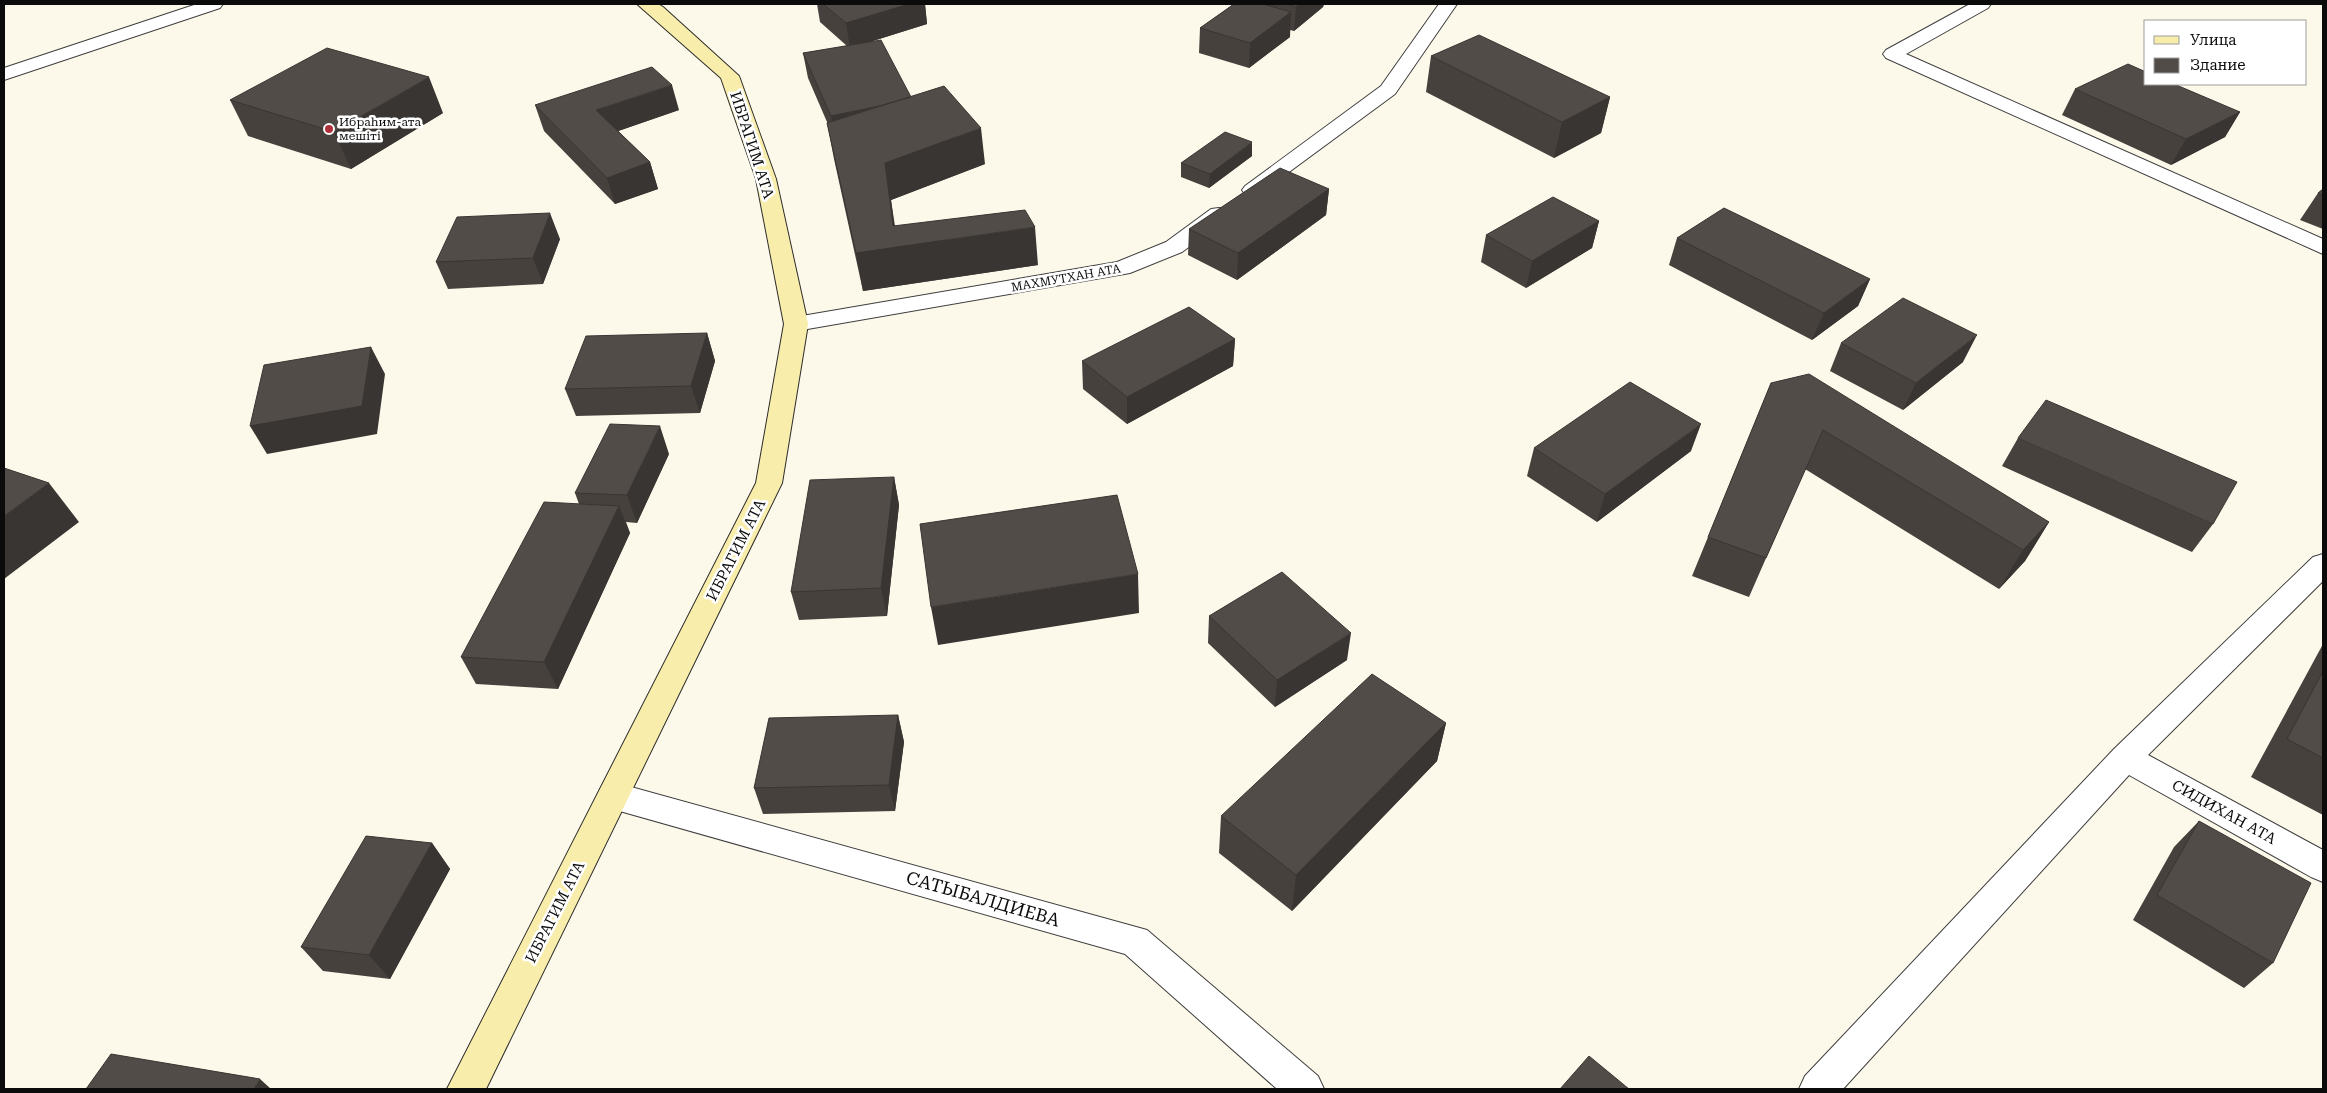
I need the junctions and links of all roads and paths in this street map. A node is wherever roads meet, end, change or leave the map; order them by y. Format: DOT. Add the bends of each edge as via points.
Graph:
graph roads {
  1 [pos="214,4"];
  2 [pos="646,4"];
  3 [pos="1448,4"];
  4 [pos="1982,4"];
  5 [pos="4,74"];
  6 [pos="2323,247"];
  7 [pos="796,324"];
  8 [pos="2323,564"];
  9 [pos="2125,758"];
  10 [pos="613,796"];
  11 [pos="2323,867"];
  12 [pos="466,1089"];
  13 [pos="1305,1089"];
  14 [pos="1818,1089"];
  1 -- 5 [label="street"];
  2 -- 7 [label="street, ИБРАГИМ АТА" via="730,76 766,179"];
  3 -- 7 [label="street, МАХМУТХАН АТА" via="1388,90 1174,247 1122,268"];
  4 -- 6 [label="street" via="1892,54"];
  7 -- 10 [label="street, ИБРАГИМ АТА" via="769,483"];
  8 -- 9 [label="street"];
  9 -- 11 [label="street, СИДИХАН АТА"];
  9 -- 14 [label="street"];
  10 -- 12 [label="street, ИБРАГИМ АТА"];
  10 -- 13 [label="street, САТЫБАЛДИЕВА" via="1135,941"];
}
